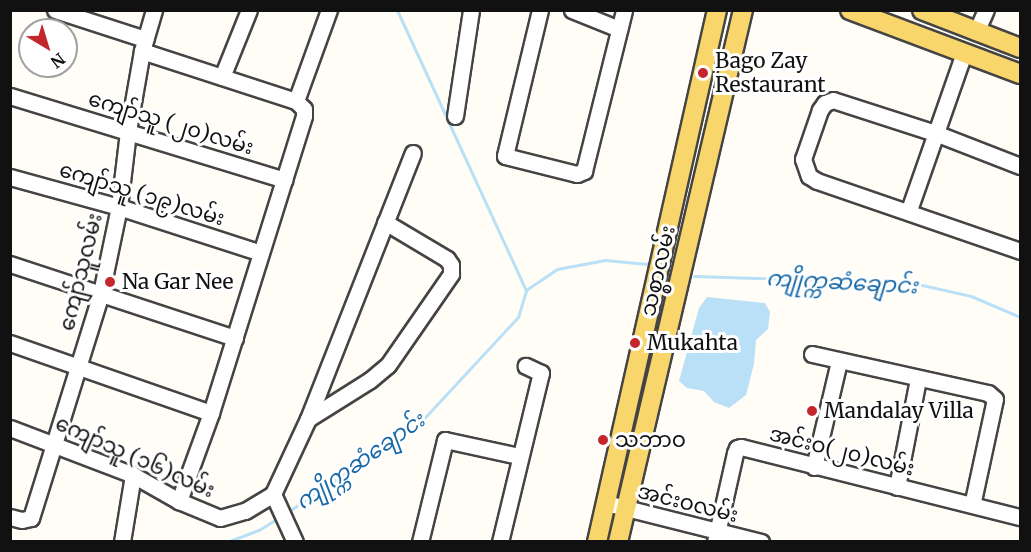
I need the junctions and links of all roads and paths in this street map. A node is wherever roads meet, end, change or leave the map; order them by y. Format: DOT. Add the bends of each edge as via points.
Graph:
graph roads {
  1 [pos="55,10"];
  2 [pos="154,10"];
  3 [pos="249,10"];
  4 [pos="329,10"];
  5 [pos="471,10"];
  6 [pos="540,10"];
  7 [pos="572,10"];
  8 [pos="624,10"];
  9 [pos="717,10"];
  10 [pos="850,10"];
  11 [pos="986,10"];
  12 [pos="923,11"];
  13 [pos="744,14"];
  14 [pos="619,29"];
  15 [pos="976,32"];
  16 [pos="144,45"];
  17 [pos="1020,48"];
  18 [pos="964,53"];
  19 [pos="1020,74"];
  20 [pos="222,77"];
  21 [pos="10,96"];
  22 [pos="296,101"];
  23 [pos="455,116"];
  24 [pos="128,131"];
  25 [pos="935,133"];
  26 [pos="413,153"];
  27 [pos="1020,166"];
  28 [pos="10,177"];
  29 [pos="284,180"];
  30 [pos="119,207"];
  31 [pos="909,210"];
  32 [pos="385,222"];
  33 [pos="1020,251"];
  34 [pos="261,253"];
  35 [pos="10,264"];
  36 [pos="101,293"];
  37 [pos="235,338"];
  38 [pos="10,343"];
  39 [pos="812,354"];
  40 [pos="839,361"];
  41 [pos="77,366"];
  42 [pos="526,366"];
  43 [pos="918,379"];
  44 [pos="211,413"];
  45 [pos="308,419"];
  46 [pos="10,428"];
  47 [pos="54,443"];
  48 [pos="519,456"];
  49 [pos="814,467"];
  50 [pos="133,475"];
  51 [pos="897,487"];
  52 [pos="179,501"];
  53 [pos="276,501"];
  54 [pos="606,503"];
  55 [pos="972,505"];
  56 [pos="625,509"];
  57 [pos="10,517"];
  58 [pos="1020,517"];
  59 [pos="292,535"];
  60 [pos="716,537"];
  61 [pos="122,542"];
  62 [pos="420,542"];
  63 [pos="500,542"];
  64 [pos="597,542"];
  65 [pos="618,542"];
  66 [pos="761,542"];
  1 -- 16 [label="street"];
  2 -- 16 [label="street, ကျော်သူလမ်း"];
  3 -- 20 [label="street"];
  4 -- 22 [label="street"];
  5 -- 23 [label="street"];
  6 -- 14 [label="street" via="505,156 577,174 584,171"];
  7 -- 14 [label="street"];
  8 -- 14 [label="street"];
  9 -- 54 [label="main road, သစ္စာလမ်း"];
  10 -- 18 [label="main road"];
  11 -- 15 [label="street"];
  12 -- 15 [label="main road"];
  13 -- 56 [label="main road, သစ္စာလမ်း"];
  15 -- 17 [label="main road"];
  16 -- 20 [label="street"];
  16 -- 24 [label="street, ကျော်သူလမ်း"];
  18 -- 19 [label="main road"];
  18 -- 25 [label="street"];
  20 -- 22 [label="street"];
  21 -- 24 [label="street, ကျော်သူ (၂၀)လမ်း"];
  22 -- 29 [label="street" via="304,110 304,117"];
  24 -- 29 [label="street, ကျော်သူ (၂၀)လမ်း"];
  24 -- 30 [label="street, ကျော်သူလမ်း"];
  25 -- 27 [label="street"];
  25 -- 31 [label="street"];
  25 -- 31 [label="street" via="840,100 825,103 820,110 803,159 809,176 818,181"];
  26 -- 32 [label="street"];
  28 -- 30 [label="street, ကျော်သူ (၁၉)လမ်း"];
  29 -- 34 [label="street"];
  30 -- 34 [label="street, ကျော်သူ (၁၉)လမ်း"];
  30 -- 36 [label="street, ကျော်သူလမ်း"];
  31 -- 33 [label="street"];
  32 -- 45 [label="street"];
  32 -- 45 [label="street" via="447,259 451,274 388,365"];
  34 -- 37 [label="street"];
  35 -- 36 [label="street"];
  36 -- 37 [label="street"];
  36 -- 41 [label="street, ကျော်သူလမ်း"];
  37 -- 44 [label="street"];
  38 -- 41 [label="street"];
  39 -- 40 [label="street"];
  40 -- 43 [label="street"];
  40 -- 49 [label="street"];
  41 -- 44 [label="street"];
  41 -- 47 [label="street, ကျော်သူလမ်း"];
  42 -- 48 [label="street" via="541,373"];
  43 -- 51 [label="street"];
  43 -- 55 [label="street" via="988,393 995,399"];
  44 -- 52 [label="street"];
  45 -- 53 [label="street"];
  46 -- 47 [label="street, ကျော်သူ (၁၆)လမ်း"];
  47 -- 50 [label="street, ကျော်သူ (၁၆)လမ်း"];
  47 -- 57 [label="street, ကျော်သူလမ်း" via="31,518"];
  48 -- 62 [label="street" via="446,440"];
  48 -- 63 [label="street"];
  49 -- 51 [label="street, အင်းဝ(၂၀)လမ်း"];
  49 -- 60 [label="street, အင်းဝ(၂၀)လမ်း" via="737,448"];
  50 -- 52 [label="street, ကျော်သူ (၁၆)လမ်း"];
  50 -- 61 [label="street"];
  51 -- 55 [label="street, အင်းဝ(၂၀)လမ်း"];
  52 -- 53 [label="street, ကျော်သူ (၁၆)လမ်း" via="220,518"];
  53 -- 59 [label="street"];
  54 -- 56 [label="street, အင်းဝလမ်း"];
  54 -- 64 [label="main road, သစ္စာလမ်း"];
  55 -- 58 [label="street, အင်းဝ(၂၀)လမ်း"];
  56 -- 60 [label="street, အင်းဝလမ်း"];
  56 -- 65 [label="main road, သစ္စာလမ်း"];
  60 -- 66 [label="street, အင်းဝလမ်း"];
}
